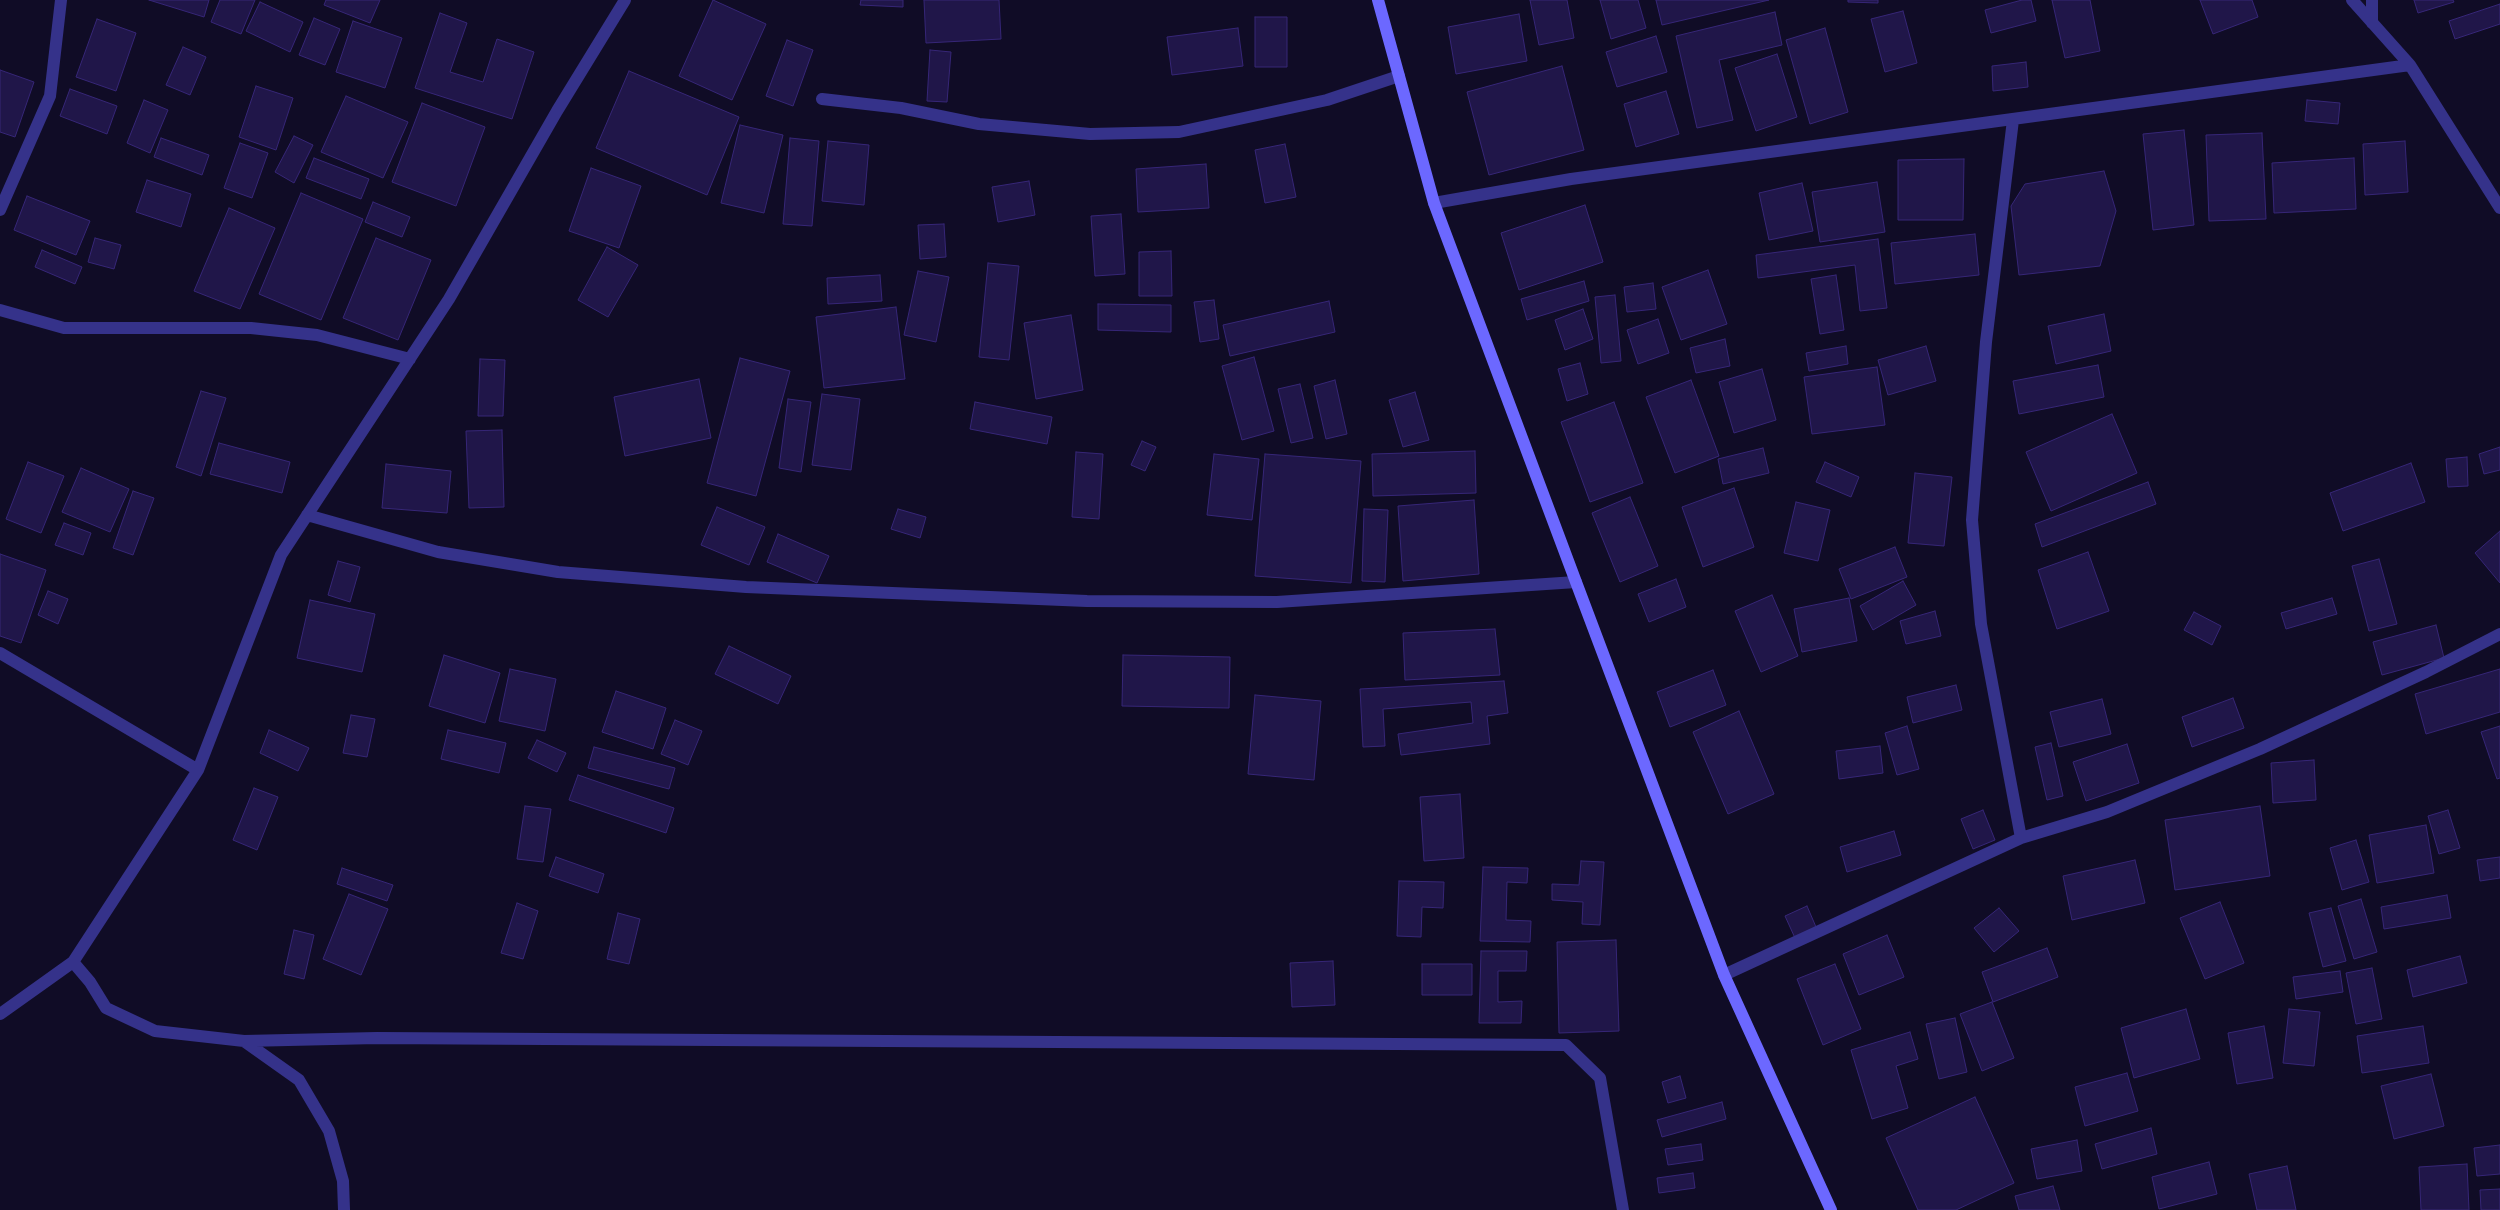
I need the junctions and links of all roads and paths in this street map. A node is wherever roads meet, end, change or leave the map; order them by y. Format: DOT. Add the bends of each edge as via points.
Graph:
graph roads {
  1 [pos="61,0"];
  2 [pos="625,0"];
  3 [pos="1378,0"];
  4 [pos="2352,0"];
  5 [pos="2372,0"];
  6 [pos="2372,23"];
  7 [pos="2410,65"];
  8 [pos="1399,76"];
  9 [pos="822,99"];
  10 [pos="2013,120"];
  11 [pos="1434,203"];
  12 [pos="2500,208"];
  13 [pos="0,210"];
  14 [pos="0,310"];
  15 [pos="410,359"];
  16 [pos="306,515"];
  17 [pos="1576,582"];
  18 [pos="2500,634"];
  19 [pos="0,653"];
  20 [pos="198,770"];
  21 [pos="2021,838"];
  22 [pos="73,962"];
  23 [pos="1724,975"];
  24 [pos="0,1014"];
  25 [pos="244,1041"];
  26 [pos="344,1210"];
  27 [pos="1623,1210"];
  28 [pos="1831,1210"];
  1 -- 13 [label="street" via="50,96"];
  2 -- 15 [label="street" via="449,299"];
  3 -- 8 [label="main road"];
  4 -- 6 [label="street"];
  5 -- 6 [label="street"];
  6 -- 7 [label="street"];
  7 -- 10 [label="street"];
  7 -- 12 [label="street"];
  8 -- 9 [label="street" via="1327,100 1179,132 1090,134 979,124 901,108"];
  8 -- 11 [label="main road"];
  10 -- 11 [label="street" via="1571,179"];
  10 -- 21 [label="street" via="1986,342 1972,520 1981,624"];
  11 -- 17 [label="main road"];
  14 -- 15 [label="street" via="64,328 251,328 317,335"];
  15 -- 16 [label="street"];
  16 -- 17 [label="street" via="438,552 521,566 567,573 746,587 1087,601 1277,602"];
  16 -- 20 [label="street" via="281,555"];
  17 -- 23 [label="main road"];
  18 -- 21 [label="street" via="2260,749 2107,812"];
  19 -- 20 [label="street"];
  20 -- 22 [label="street"];
  21 -- 23 [label="street"];
  22 -- 24 [label="street"];
  22 -- 25 [label="street" via="106,1008 154,1032"];
  23 -- 28 [label="main road"];
  25 -- 26 [label="street" via="299,1080 329,1131 343,1181"];
  25 -- 27 [label="street" via="387,1038 1566,1045 1600,1078"];
}
